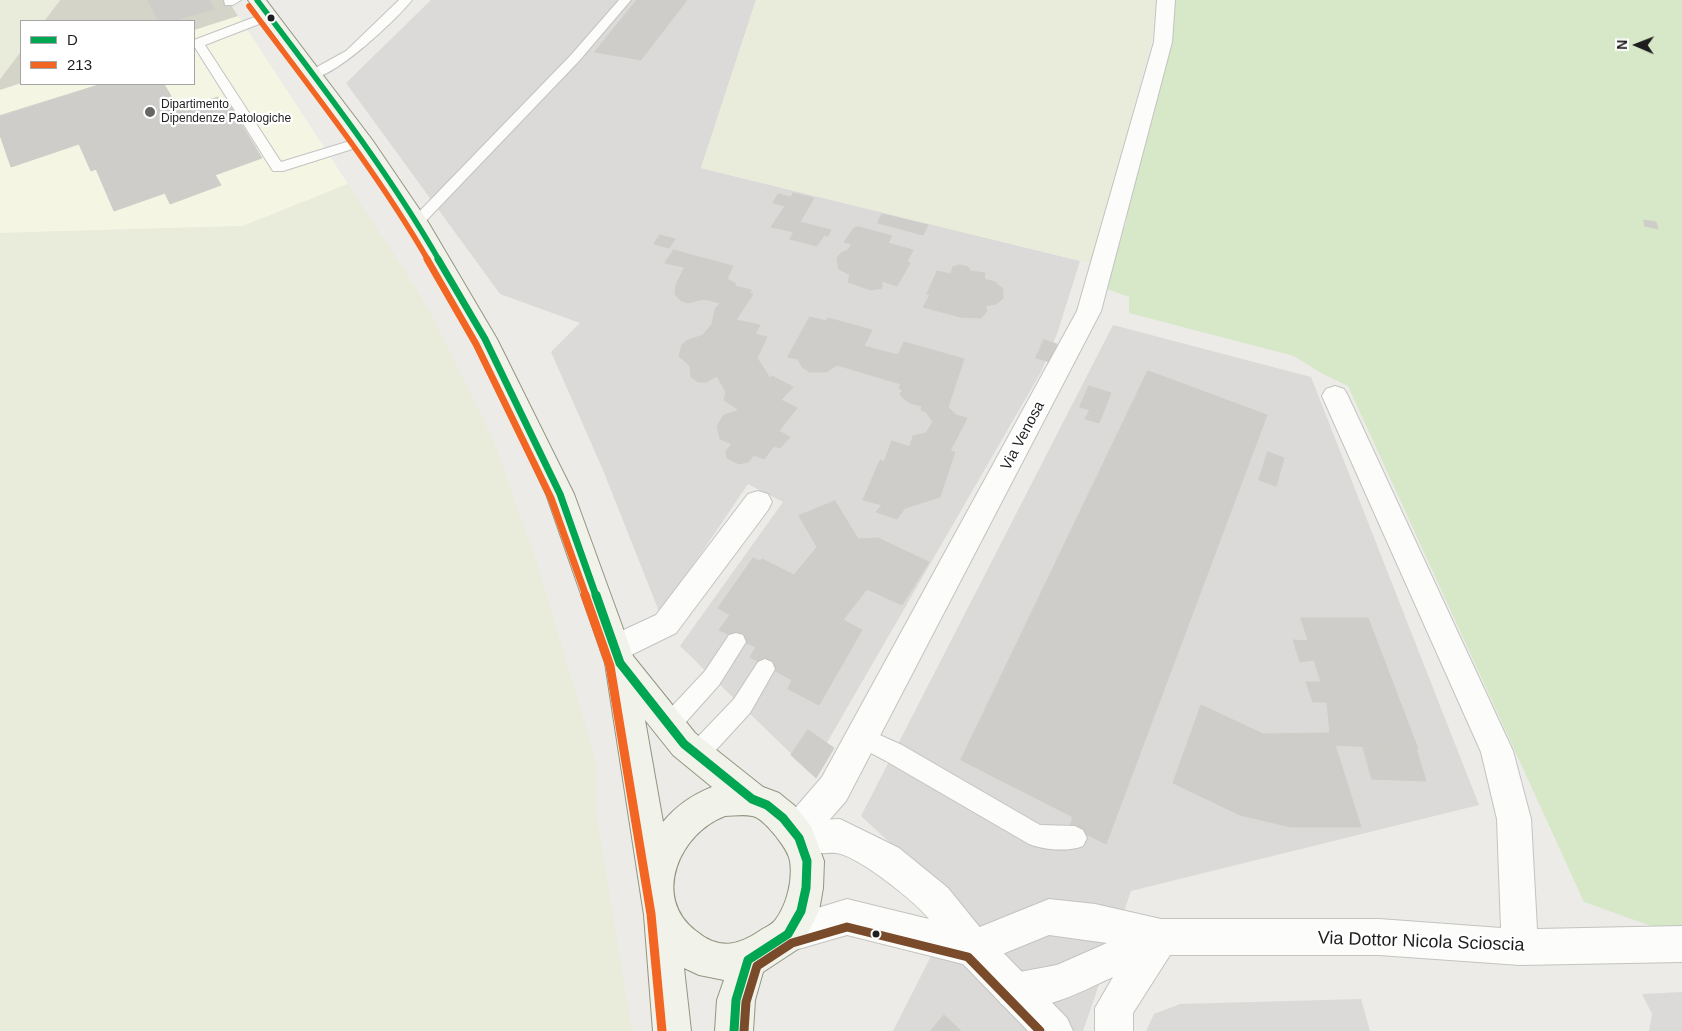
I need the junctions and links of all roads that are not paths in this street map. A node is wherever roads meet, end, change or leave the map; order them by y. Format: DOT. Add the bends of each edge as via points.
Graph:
graph roads {
  1 [pos="406,0"];
  2 [pos="625,0"];
  3 [pos="1166,0"];
  4 [pos="263,8"];
  5 [pos="313,75"];
  6 [pos="363,141"];
  7 [pos="417,222"];
  8 [pos="1335,396"];
  9 [pos="758,502"];
  10 [pos="736,642"];
  11 [pos="617,656"];
  12 [pos="764,669"];
  13 [pos="669,725"];
  14 [pos="862,737"];
  15 [pos="696,755"];
  16 [pos="752,799"];
  17 [pos="799,838"];
  18 [pos="1076,838"];
  19 [pos="658,899"];
  20 [pos="788,934"];
  21 [pos="1161,937"];
  22 [pos="1682,944"];
  23 [pos="1520,947"];
  24 [pos="972,948"];
  25 [pos="748,960"];
  26 [pos="1014,991"];
  27 [pos="672,1031"];
  28 [pos="734,1031"];
  29 [pos="1054,1031"];
  30 [pos="1114,1031"];
  1 -- 5 [label="lane" via="350,54"];
  2 -- 7 [label="lane" via="575,58"];
  3 -- 14 [label="street, Via Venosa" via="1163,42 1089,311"];
  4 -- 5 [label="main road"];
  4 -- 6 [label="lane" via="198,42 278,168"];
  5 -- 6 [label="main road"];
  6 -- 7 [label="main road"];
  7 -- 11 [label="main road" via="485,339 560,494"];
  8 -- 23 [label="street" via="1497,751 1514,819"];
  9 -- 11 [label="street" via="666,624"];
  10 -- 13 [label="lane" via="712,678"];
  11 -- 13 [label="main road"];
  11 -- 19 [label="main road"];
  12 -- 15 [label="lane" via="742,706"];
  13 -- 15 [label="main road"];
  14 -- 17 [label="street, Via Venosa" via="834,789 802,826"];
  14 -- 18 [label="lane" via="1037,836"];
  15 -- 16 [label="main road"];
  16 -- 17 [label="main road" via="767,805 783,818"];
  16 -- 19 [label="main road" via="725,798 704,807 683,824 666,845"];
  17 -- 20 [label="main road" via="807,861 806,888 801,911"];
  17 -- 24 [label="street" via="840,836 887,860 936,900"];
  19 -- 25 [label="main road" via="679,942 699,957 724,962"];
  19 -- 27 [label="main road"];
  20 -- 24 [label="street" via="847,917"];
  20 -- 25 [label="main road"];
  21 -- 23 [label="street, Via Dottor Nicola Scioscia" via="1379,937"];
  21 -- 24 [label="street, Via Dottor Nicola Scioscia" via="1095,922 1049,917"];
  21 -- 26 [label="street, Via Dottor Nicola Scioscia" via="1058,983"];
  21 -- 30 [label="street" via="1114,1008"];
  22 -- 23 [label="street, Via Dottor Nicola Scioscia"];
  24 -- 26 [label="street"];
  25 -- 28 [label="main road" via="736,1000"];
  26 -- 29 [label="street"];
}
